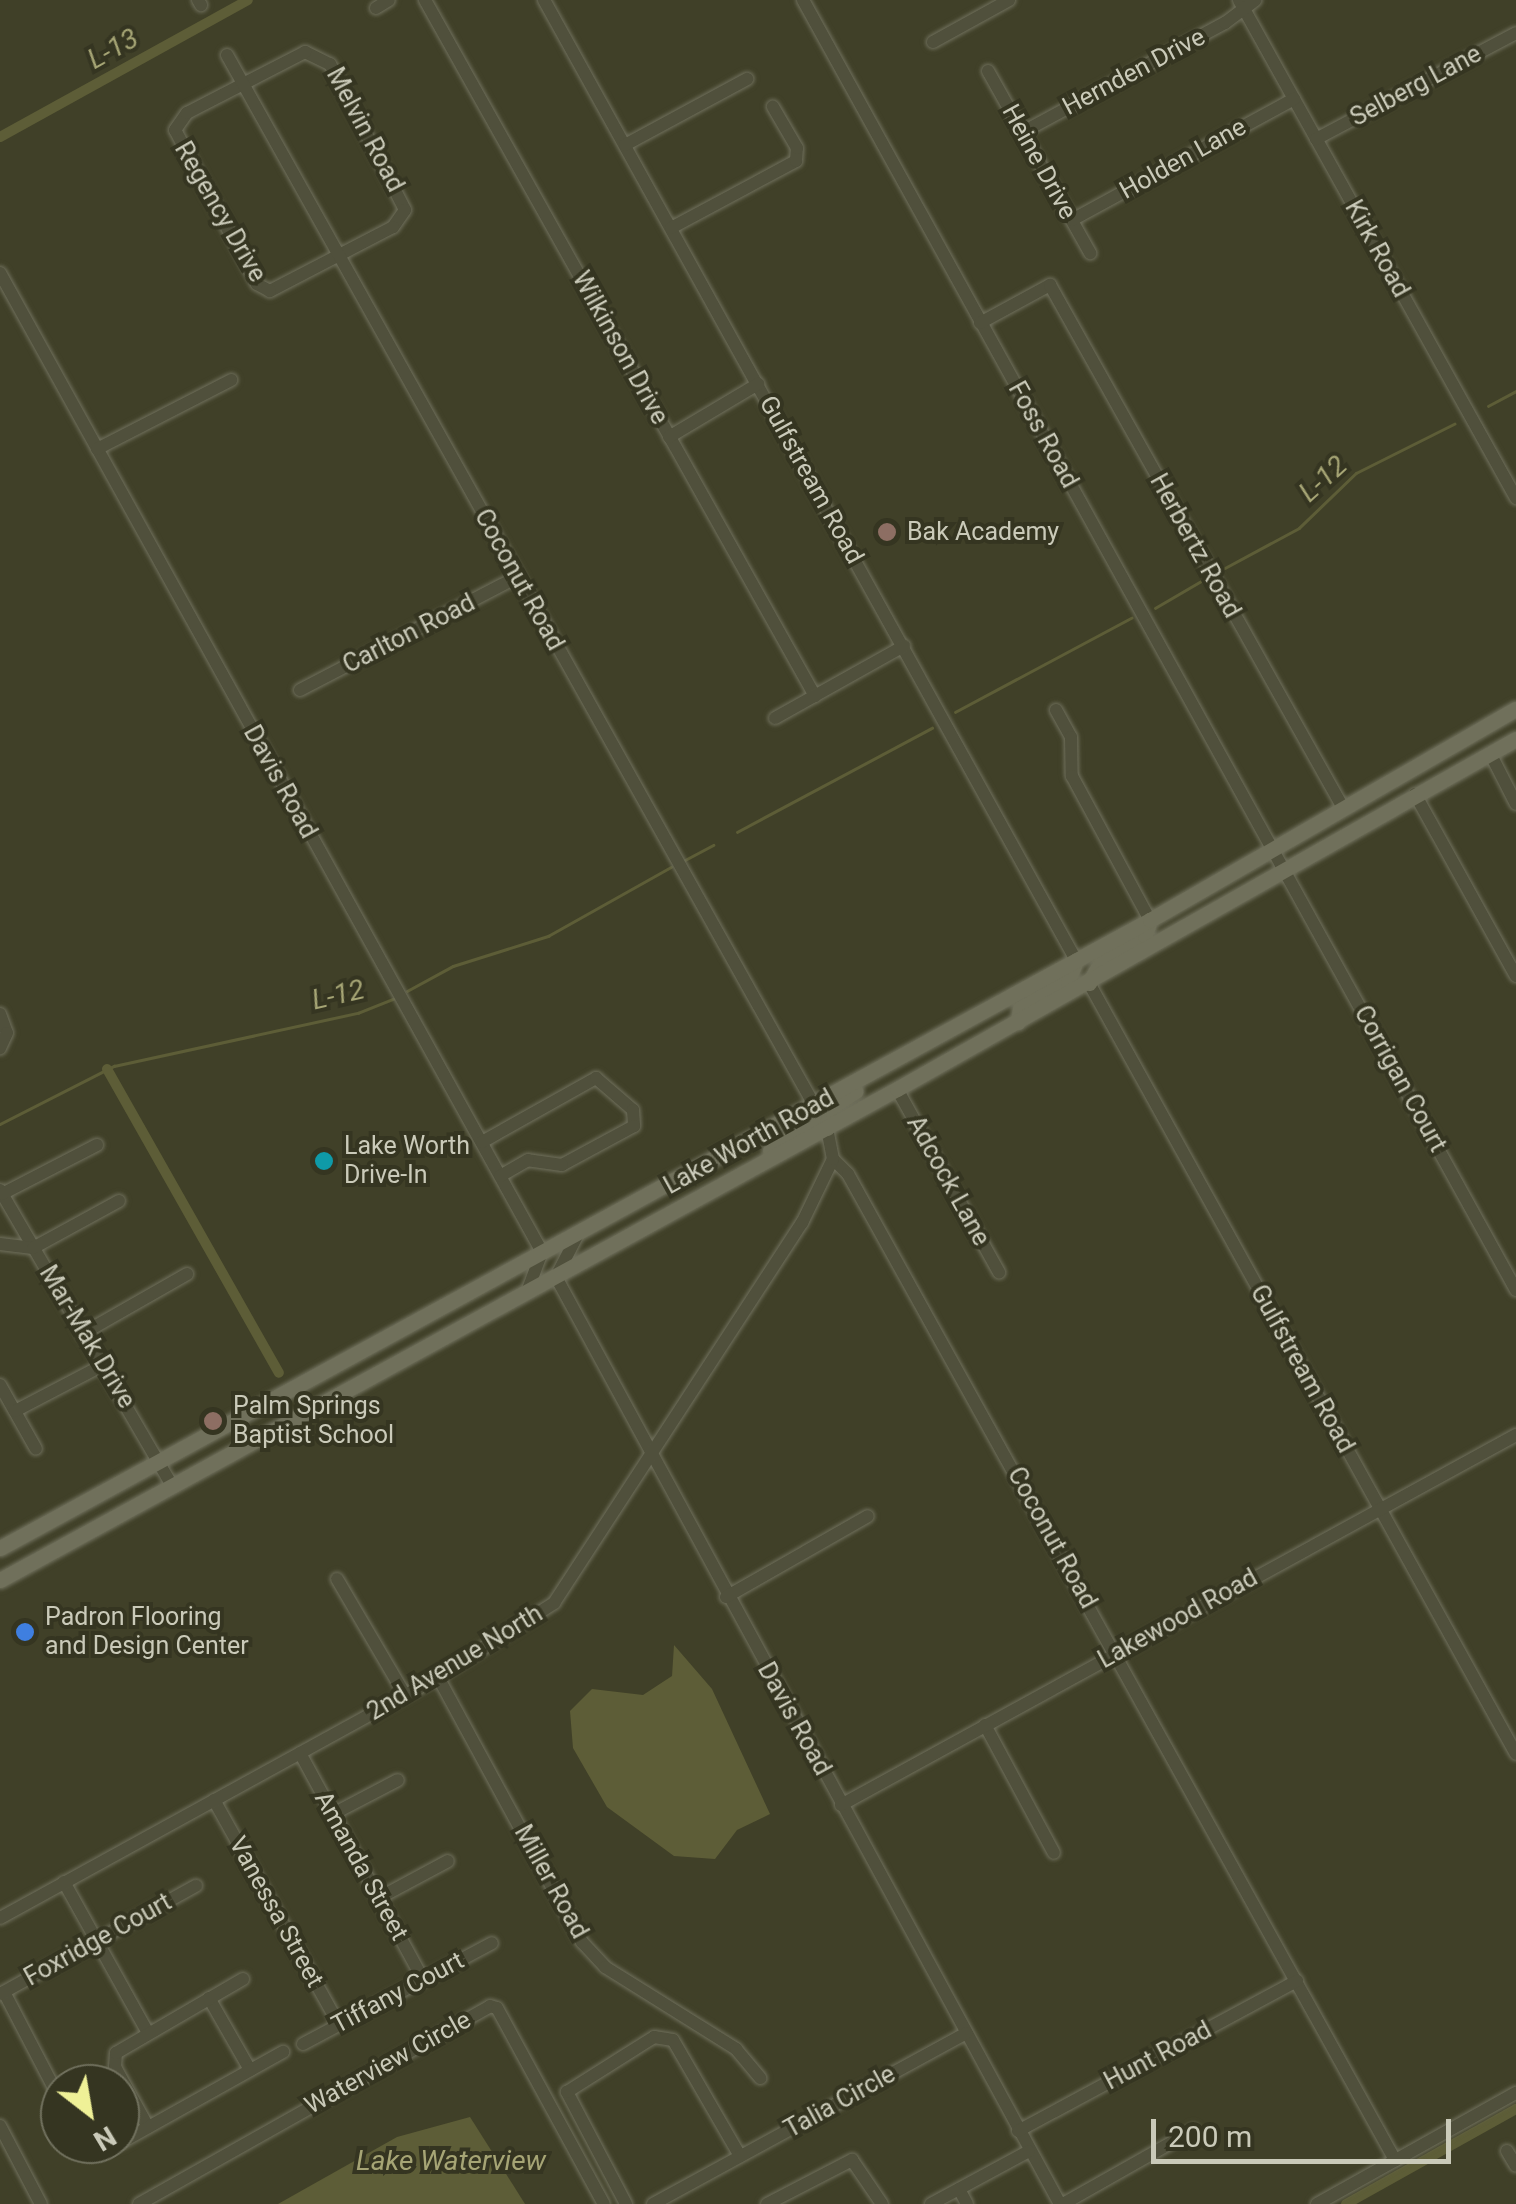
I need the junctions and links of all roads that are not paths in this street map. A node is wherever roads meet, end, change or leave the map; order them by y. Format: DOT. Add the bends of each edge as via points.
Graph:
graph roads {
  1 [pos="389,0"];
  2 [pos="426,0"];
  3 [pos="544,0"];
  4 [pos="803,0"];
  5 [pos="1009,0"];
  6 [pos="1246,3"];
  7 [pos="376,8"];
  8 [pos="1516,34"];
  9 [pos="934,42"];
  10 [pos="228,55"];
  11 [pos="988,71"];
  12 [pos="747,80"];
  13 [pos="243,84"];
  14 [pos="1294,99"];
  15 [pos="773,107"];
  16 [pos="1023,132"];
  17 [pos="1316,139"];
  18 [pos="625,145"];
  19 [pos="1072,220"];
  20 [pos="671,228"];
  21 [pos="1090,253"];
  22 [pos="340,257"];
  23 [pos="0,272"];
  24 [pos="980,322"];
  25 [pos="231,380"];
  26 [pos="758,384"];
  27 [pos="669,437"];
  28 [pos="97,449"];
  29 [pos="1516,498"];
  30 [pos="518,577"];
  31 [pos="904,646"];
  32 [pos="300,690"];
  33 [pos="815,696"];
  34 [pos="1516,709"];
  35 [pos="1056,710"];
  36 [pos="776,718"];
  37 [pos="1516,739"];
  38 [pos="1490,753"];
  39 [pos="1416,794"];
  40 [pos="1516,804"];
  41 [pos="1342,806"];
  42 [pos="1274,847"];
  43 [pos="1284,868"];
  44 [pos="1150,920"];
  45 [pos="1076,960"];
  46 [pos="1516,976"];
  47 [pos="1089,982"];
  48 [pos="0,1014"];
  49 [pos="1018,1022"];
  50 [pos="0,1048"];
  51 [pos="879,1068"];
  52 [pos="898,1089"];
  53 [pos="813,1104"];
  54 [pos="827,1128"];
  55 [pos="482,1142"];
  56 [pos="97,1145"];
  57 [pos="833,1159"];
  58 [pos="754,1168"];
  59 [pos="500,1176"];
  60 [pos="1,1192"];
  61 [pos="119,1201"];
  62 [pos="580,1232"];
  63 [pos="0,1244"];
  64 [pos="33,1248"];
  65 [pos="542,1252"];
  66 [pos="999,1272"];
  67 [pos="187,1274"];
  68 [pos="556,1277"];
  69 [pos="1516,1290"];
  70 [pos="527,1292"];
  71 [pos="82,1334"];
  72 [pos="99,1367"];
  73 [pos="0,1385"];
  74 [pos="15,1412"];
  75 [pos="1516,1435"];
  76 [pos="36,1449"];
  77 [pos="652,1459"];
  78 [pos="159,1461"];
  79 [pos="172,1485"];
  80 [pos="1380,1510"];
  81 [pos="868,1516"];
  82 [pos="0,1548"];
  83 [pos="337,1578"];
  84 [pos="0,1580"];
  85 [pos="726,1596"];
  86 [pos="1116,1653"];
  87 [pos="438,1677"];
  88 [pos="404,1695"];
  89 [pos="985,1725"];
  90 [pos="300,1753"];
  91 [pos="1516,1754"];
  92 [pos="398,1780"];
  93 [pos="214,1800"];
  94 [pos="842,1805"];
  95 [pos="333,1814"];
  96 [pos="1054,1854"];
  97 [pos="448,1861"];
  98 [pos="64,1882"];
  99 [pos="196,1886"];
  100 [pos="378,1898"];
  101 [pos="0,1918"];
  102 [pos="97,1941"];
  103 [pos="492,1943"];
  104 [pos="242,1979"];
  105 [pos="423,1980"];
  106 [pos="1297,1980"];
  107 [pos="2,1993"];
  108 [pos="209,1998"];
  109 [pos="338,2024"];
  110 [pos="148,2031"];
  111 [pos="966,2033"];
  112 [pos="303,2044"];
  113 [pos="283,2052"];
  114 [pos="42,2064"];
  115 [pos="250,2070"];
  116 [pos="760,2078"];
  117 [pos="1516,2093"];
  118 [pos="0,2126"];
  119 [pos="148,2127"];
  120 [pos="1194,2130"];
  121 [pos="140,2131"];
  122 [pos="1018,2131"];
  123 [pos="1507,2150"];
  124 [pos="1029,2151"];
  125 [pos="740,2156"];
  126 [pos="1395,2160"];
  127 [pos="1516,2166"];
  128 [pos="959,2189"];
  129 [pos="40,2204"];
  130 [pos="139,2204"];
  131 [pos="604,2204"];
  132 [pos="626,2204"];
  133 [pos="653,2204"];
  134 [pos="767,2204"];
  135 [pos="882,2204"];
  136 [pos="931,2204"];
  137 [pos="968,2204"];
  138 [pos="1061,2204"];
  139 [pos="1317,2204"];
  1 -- 7 [label="street"];
  2 -- 27 [label="street, Wilkinson Drive"];
  3 -- 18 [label="street, Gulfstream Road"];
  4 -- 24 [label="street, Foss Road"];
  5 -- 9 [label="street"];
  6 -- 14 [label="street, Kirk Road"];
  6 -- 16 [label="street, Hernden Drive"];
  8 -- 17 [label="street, Selberg Lane"];
  10 -- 13 [label="street, Coconut Road"];
  11 -- 16 [label="street, Heine Drive"];
  12 -- 18 [label="street"];
  13 -- 22 [label="street, Coconut Road"];
  13 -- 22 [label="street, Melvin Road" via="313,52 330,64 404,202 403,216"];
  13 -- 22 [label="street, Regency Drive" via="187,113 175,130 257,284 270,291"];
  14 -- 17 [label="street, Kirk Road"];
  14 -- 19 [label="street, Holden Lane"];
  15 -- 20 [label="street" via="797,148 796,161"];
  16 -- 19 [label="street, Heine Drive"];
  17 -- 29 [label="street, Kirk Road"];
  18 -- 20 [label="street, Gulfstream Road"];
  19 -- 21 [label="street, Heine Drive"];
  20 -- 26 [label="street, Gulfstream Road"];
  22 -- 30 [label="street, Coconut Road"];
  23 -- 28 [label="street, Davis Road"];
  24 -- 41 [label="street, Herbertz Road" via="1050,285"];
  24 -- 42 [label="street, Foss Road"];
  25 -- 28 [label="street"];
  26 -- 27 [label="street"];
  26 -- 31 [label="street, Gulfstream Road"];
  27 -- 33 [label="street, Wilkinson Drive"];
  28 -- 55 [label="street, Davis Road"];
  30 -- 32 [label="street, Carlton Road"];
  30 -- 53 [label="street, Coconut Road"];
  31 -- 33 [label="street"];
  31 -- 45 [label="street, Gulfstream Road"];
  33 -- 36 [label="street"];
  34 -- 41 [label="main road, Lake Worth Road"];
  35 -- 44 [label="street" via="1071,737 1072,776"];
  37 -- 38 [label="main road, Lake Worth Road"];
  38 -- 39 [label="main road, Lake Worth Road"];
  38 -- 40 [label="street"];
  39 -- 43 [label="main road, Lake Worth Road"];
  39 -- 46 [label="street"];
  41 -- 42 [label="main road, Lake Worth Road"];
  42 -- 43 [label="street, Foss Road"];
  42 -- 44 [label="main road, Lake Worth Road"];
  43 -- 47 [label="main road, Lake Worth Road"];
  43 -- 69 [label="street, Corrigan Court"];
  44 -- 45 [label="main road, Lake Worth Road"];
  44 -- 47 [label="main road" via="1145,936 1101,961"];
  45 -- 49 [label="main road" via="1068,982 1020,1008"];
  45 -- 51 [label="main road, Lake Worth Road"];
  47 -- 49 [label="main road, Lake Worth Road"];
  47 -- 80 [label="street, Gulfstream Road"];
  48 -- 50 [label="street" via="7,1034"];
  49 -- 52 [label="main road, Lake Worth Road"];
  51 -- 53 [label="main road, Lake Worth Road"];
  51 -- 54 [label="main road" via="829,1109"];
  52 -- 54 [label="main road, Lake Worth Road"];
  52 -- 66 [label="street, Adcock Lane"];
  53 -- 58 [label="main road" via="812,1123 774,1145"];
  53 -- 62 [label="main road, Lake Worth Road"];
  54 -- 57 [label="street, Coconut Road"];
  54 -- 58 [label="main road, Lake Worth Road"];
  55 -- 59 [label="street, Davis Road"];
  55 -- 59 [label="street" via="596,1078 633,1110 634,1126 562,1165 528,1160"];
  56 -- 60 [label="street"];
  57 -- 77 [label="street, 2nd Avenue North" via="802,1223"];
  57 -- 86 [label="street, Coconut Road" via="848,1174"];
  58 -- 68 [label="main road, Lake Worth Road"];
  59 -- 65 [label="street, Davis Road"];
  60 -- 64 [label="street, Mar-Mak Drive"];
  61 -- 64 [label="street"];
  62 -- 65 [label="main road, Lake Worth Road"];
  62 -- 68 [label="street"];
  63 -- 64 [label="street"];
  64 -- 71 [label="street, Mar-Mak Drive"];
  65 -- 70 [label="street"];
  65 -- 78 [label="main road, Lake Worth Road"];
  67 -- 71 [label="street"];
  68 -- 70 [label="main road, Lake Worth Road"];
  68 -- 77 [label="street, Davis Road"];
  70 -- 79 [label="main road, Lake Worth Road"];
  71 -- 72 [label="street, Mar-Mak Drive"];
  72 -- 74 [label="street"];
  72 -- 78 [label="street, Mar-Mak Drive"];
  73 -- 74 [label="street"];
  74 -- 76 [label="street"];
  75 -- 80 [label="street, Lakewood Road"];
  77 -- 85 [label="street, Davis Road"];
  77 -- 87 [label="street, 2nd Avenue North" via="554,1603"];
  78 -- 79 [label="street, Mar-Mak Drive"];
  78 -- 82 [label="main road, Lake Worth Road"];
  79 -- 84 [label="main road, Lake Worth Road"];
  80 -- 86 [label="street, Lakewood Road"];
  80 -- 91 [label="street, Gulfstream Road"];
  81 -- 85 [label="street"];
  83 -- 88 [label="street"];
  85 -- 94 [label="street, Davis Road"];
  86 -- 89 [label="street, Lakewood Road"];
  86 -- 106 [label="street, Coconut Road"];
  87 -- 88 [label="street, 2nd Avenue North"];
  87 -- 116 [label="street, Miller Road" via="582,1942 605,1966 736,2049"];
  88 -- 90 [label="street, 2nd Avenue North"];
  89 -- 94 [label="street, Lakewood Road"];
  89 -- 96 [label="street"];
  90 -- 93 [label="street, 2nd Avenue North"];
  90 -- 95 [label="street, Amanda Street"];
  92 -- 95 [label="street"];
  93 -- 98 [label="street, 2nd Avenue North"];
  93 -- 109 [label="street, Vanessa Street"];
  94 -- 111 [label="street, Davis Road"];
  95 -- 100 [label="street, Amanda Street"];
  97 -- 100 [label="street"];
  98 -- 101 [label="street, 2nd Avenue North"];
  98 -- 102 [label="street"];
  99 -- 102 [label="street, Foxridge Court"];
  100 -- 105 [label="street, Amanda Street"];
  102 -- 107 [label="street, Foxridge Court"];
  102 -- 110 [label="street"];
  103 -- 105 [label="street, Tiffany Court"];
  104 -- 108 [label="street"];
  105 -- 109 [label="street, Tiffany Court"];
  106 -- 122 [label="street, Hunt Road"];
  106 -- 126 [label="street, Coconut Road"];
  107 -- 114 [label="street"];
  108 -- 110 [label="street"];
  108 -- 115 [label="street"];
  109 -- 112 [label="street, Tiffany Court"];
  110 -- 119 [label="street" via="120,2048 114,2060"];
  111 -- 122 [label="street, Davis Road"];
  111 -- 125 [label="street, Talia Circle"];
  113 -- 115 [label="street"];
  115 -- 119 [label="street"];
  117 -- 126 [label="street"];
  118 -- 129 [label="street"];
  119 -- 121 [label="street"];
  120 -- 138 [label="street"];
  122 -- 124 [label="street, Davis Road"];
  123 -- 127 [label="street"];
  124 -- 128 [label="street"];
  124 -- 138 [label="street, Davis Road"];
  125 -- 132 [label="street" via="674,2040 654,2037 567,2092"];
  125 -- 133 [label="street, Talia Circle"];
  126 -- 139 [label="street"];
  128 -- 136 [label="street"];
  128 -- 137 [label="street"];
  130 -- 131 [label="street, Waterview Circle" via="490,2006 497,2008"];
  134 -- 135 [label="street" via="852,2160"];
}
